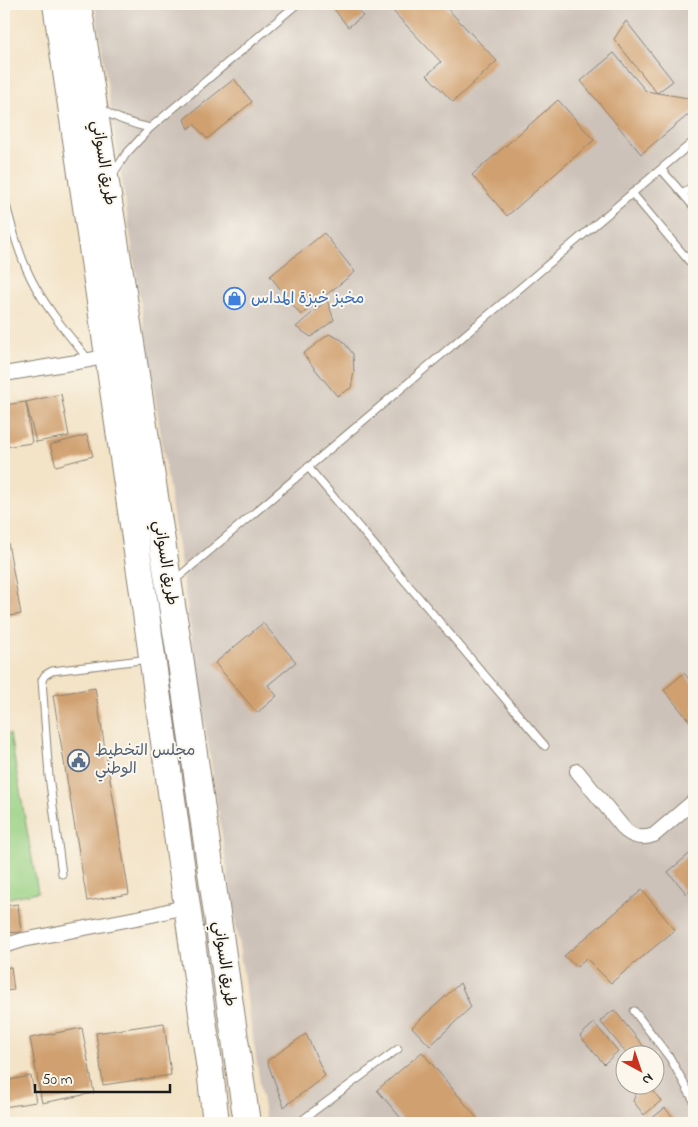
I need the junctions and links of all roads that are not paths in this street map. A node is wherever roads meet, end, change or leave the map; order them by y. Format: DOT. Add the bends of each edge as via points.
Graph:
graph roads {
  1 [pos="56,4"];
  2 [pos="78,4"];
  3 [pos="297,4"];
  4 [pos="94,105"];
  5 [pos="150,128"];
  6 [pos="694,141"];
  7 [pos="661,169"];
  8 [pos="107,184"];
  9 [pos="694,185"];
  10 [pos="632,193"];
  11 [pos="683,194"];
  12 [pos="4,197"];
  13 [pos="694,207"];
  14 [pos="694,266"];
  15 [pos="99,358"];
  16 [pos="4,374"];
  17 [pos="308,467"];
  18 [pos="169,585"];
  19 [pos="152,658"];
  20 [pos="545,746"];
  21 [pos="577,771"];
  22 [pos="694,801"];
  23 [pos="62,874"];
  24 [pos="187,906"];
  25 [pos="4,946"];
  26 [pos="634,1011"];
  27 [pos="398,1049"];
  28 [pos="694,1100"];
  29 [pos="216,1123"];
  30 [pos="247,1123"];
  31 [pos="298,1123"];
  1 -- 15 [label="highway, طريق السواني"];
  2 -- 4 [label="highway, طريق السواني"];
  3 -- 5 [label="lane"];
  4 -- 5 [label="lane" via="120,120"];
  4 -- 8 [label="highway, طريق السواني"];
  5 -- 8 [label="lane" via="126,154"];
  6 -- 7 [label="lane"];
  7 -- 10 [label="lane"];
  7 -- 11 [label="lane"];
  8 -- 18 [label="highway, طريق السواني"];
  9 -- 11 [label="lane"];
  10 -- 14 [label="lane"];
  10 -- 17 [label="lane"];
  11 -- 13 [label="lane"];
  12 -- 15 [label="lane" via="22,257 35,287 52,314"];
  15 -- 16 [label="street"];
  15 -- 19 [label="highway, طريق السواني"];
  17 -- 18 [label="lane"];
  17 -- 20 [label="lane"];
  18 -- 30 [label="highway, طريق السواني"];
  19 -- 23 [label="lane" via="52,672 42,680 49,776"];
  19 -- 24 [label="highway, طريق السواني"];
  21 -- 22 [label="street" via="634,836 647,838 654,835"];
  24 -- 25 [label="street"];
  24 -- 29 [label="highway, طريق السواني"];
  26 -- 28 [label="lane" via="670,1058"];
  27 -- 31 [label="lane"];
}
